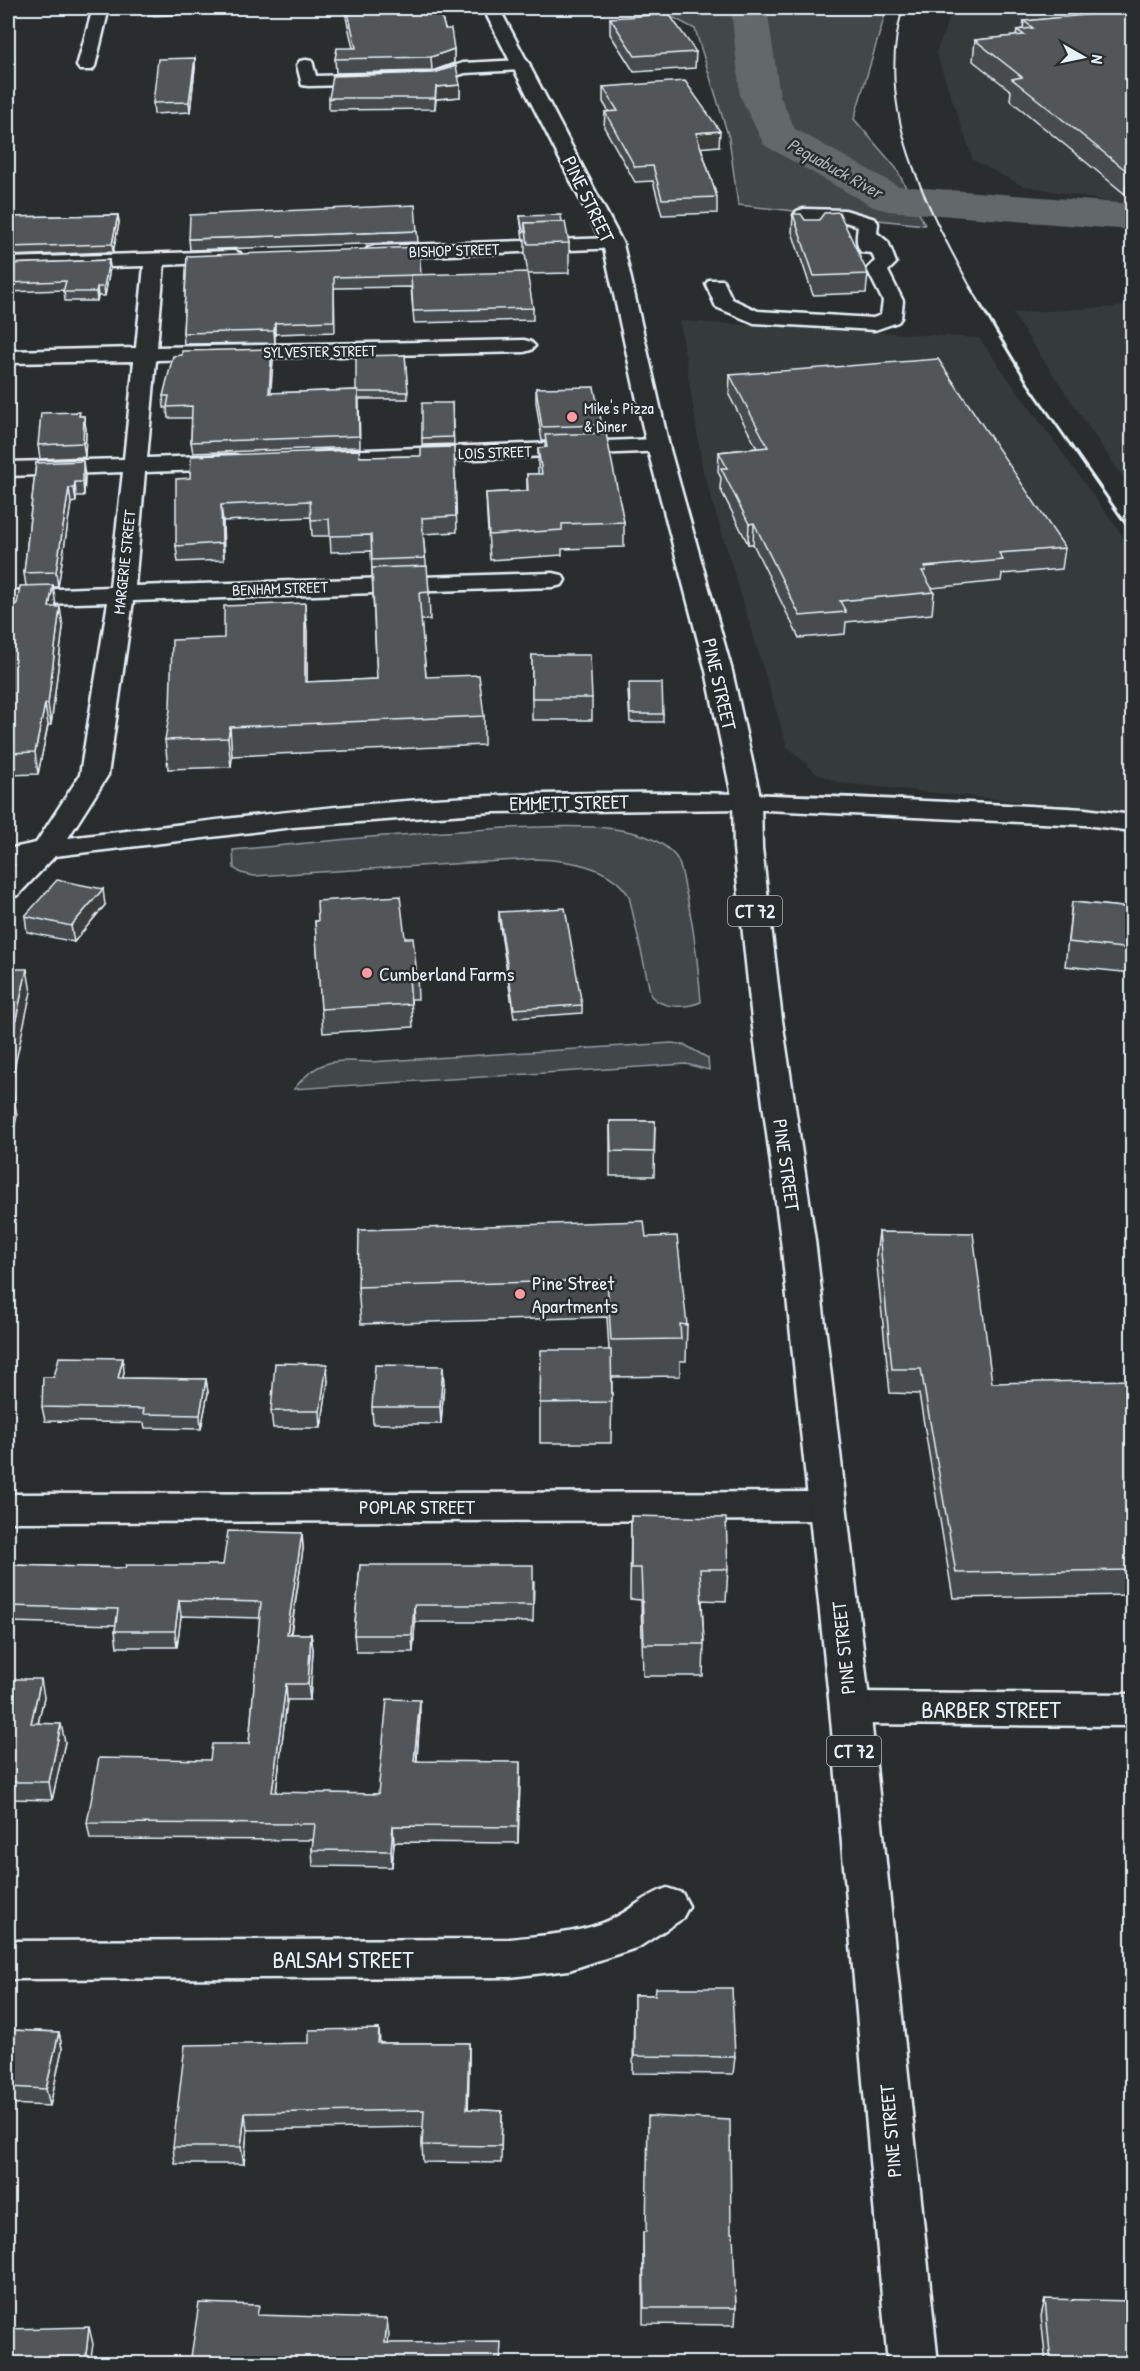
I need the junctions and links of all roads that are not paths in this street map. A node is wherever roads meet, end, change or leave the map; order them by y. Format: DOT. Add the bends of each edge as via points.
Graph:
graph roads {
  1 [pos="101,8"];
  2 [pos="493,9"];
  3 [pos="306,65"];
  4 [pos="86,66"];
  5 [pos="521,66"];
  6 [pos="811,232"];
  7 [pos="613,244"];
  8 [pos="355,253"];
  9 [pos="249,257"];
  10 [pos="155,260"];
  11 [pos="8,264"];
  12 [pos="716,284"];
  13 [pos="841,305"];
  14 [pos="780,310"];
  15 [pos="524,346"];
  16 [pos="147,355"];
  17 [pos="8,357"];
  18 [pos="658,446"];
  19 [pos="288,460"];
  20 [pos="252,461"];
  21 [pos="134,465"];
  22 [pos="8,469"];
  23 [pos="553,580"];
  24 [pos="122,593"];
  25 [pos="8,598"];
  26 [pos="747,801"];
  27 [pos="1132,823"];
  28 [pos="46,849"];
  29 [pos="8,856"];
  30 [pos="8,889"];
  31 [pos="827,1506"];
  32 [pos="8,1508"];
  33 [pos="850,1708"];
  34 [pos="1132,1710"];
  35 [pos="667,1906"];
  36 [pos="8,1960"];
  37 [pos="913,2364"];
  1 -- 4 [label="main road"];
  2 -- 5 [label="main road, PINE STREET / CT 72"];
  3 -- 5 [label="main road" via="308,81 434,78 463,68"];
  5 -- 7 [label="main road, PINE STREET / CT 72"];
  6 -- 12 [label="main road" via="804,215 843,215 868,223 866,235 878,242 886,263 877,269 893,301 891,318 875,324 754,317 723,303"];
  7 -- 8 [label="main road, BISHOP STREET"];
  7 -- 18 [label="main road, PINE STREET / CT 72"];
  9 -- 10 [label="main road"];
  10 -- 11 [label="main road"];
  10 -- 16 [label="main road, MARGERIE STREET"];
  13 -- 14 [label="main road" via="839,312 830,314"];
  15 -- 16 [label="main road, SYLVESTER STREET"];
  16 -- 17 [label="main road, SYLVESTER STREET"];
  16 -- 21 [label="main road, MARGERIE STREET"];
  18 -- 19 [label="main road, LOIS STREET"];
  18 -- 26 [label="main road, PINE STREET / CT 72" via="719,671"];
  20 -- 21 [label="main road"];
  21 -- 22 [label="main road"];
  21 -- 24 [label="main road, MARGERIE STREET"];
  23 -- 24 [label="main road, BENHAM STREET"];
  24 -- 25 [label="main road, BENHAM STREET"];
  24 -- 28 [label="main road, MARGERIE STREET" via="94,775"];
  26 -- 27 [label="main road, EMMETT STREET" via="1085,817"];
  26 -- 28 [label="main road, EMMETT STREET" via="491,804 293,819"];
  26 -- 31 [label="main road, PINE STREET / CT 72" via="748,848 766,1009 798,1240"];
  28 -- 29 [label="main road, EMMETT STREET"];
  28 -- 30 [label="main road, MARGERIE STREET"];
  31 -- 32 [label="main road, POPLAR STREET"];
  31 -- 33 [label="main road, PINE STREET / CT 72"];
  33 -- 34 [label="main road, BARBER STREET"];
  33 -- 37 [label="main road, PINE STREET / CT 72"];
  35 -- 36 [label="main road, BALSAM STREET" via="624,1934 568,1951 510,1958"];
}
